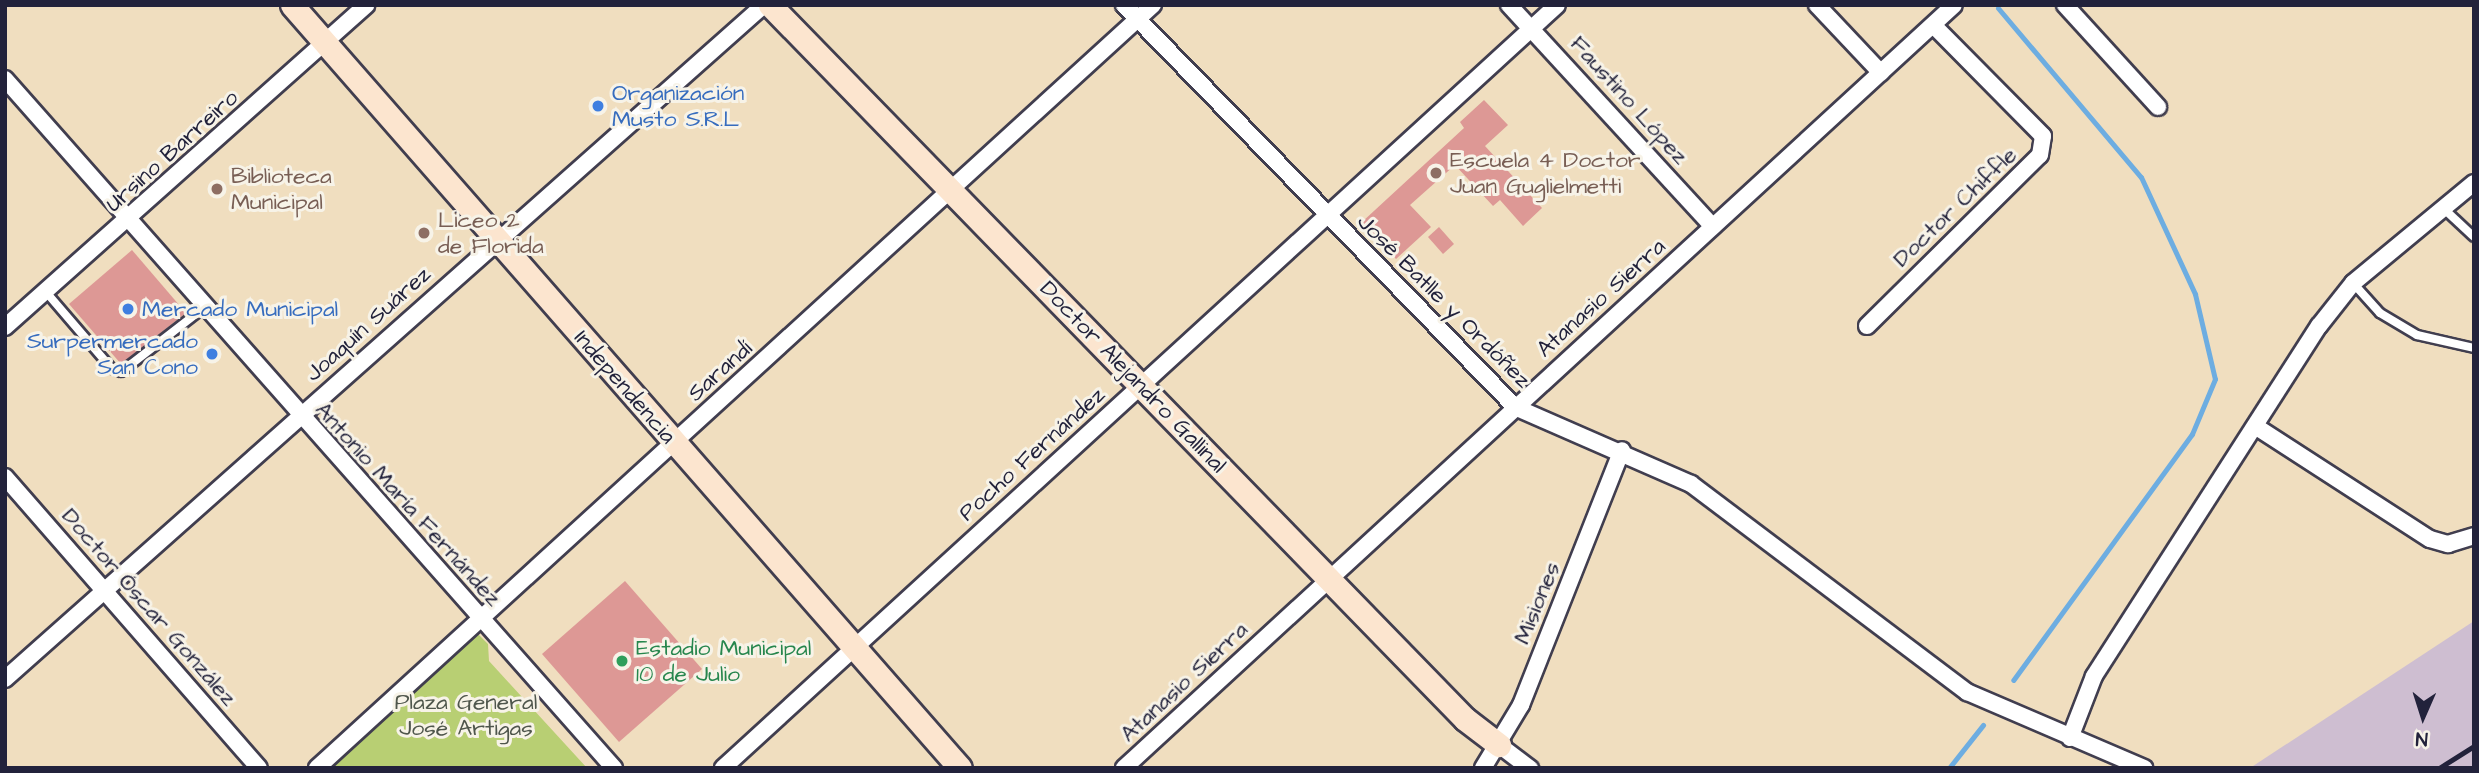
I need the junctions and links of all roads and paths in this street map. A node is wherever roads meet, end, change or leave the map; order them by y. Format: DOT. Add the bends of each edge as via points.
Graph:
graph roads {
  1 [pos="292,5"];
  2 [pos="368,5"];
  3 [pos="764,5"];
  4 [pos="770,5"];
  5 [pos="1124,5"];
  6 [pos="1153,5"];
  7 [pos="1509,5"];
  8 [pos="1558,5"];
  9 [pos="1817,5"];
  10 [pos="1954,5"];
  11 [pos="2065,5"];
  12 [pos="1137,19"];
  13 [pos="1933,25"];
  14 [pos="1532,28"];
  15 [pos="325,44"];
  16 [pos="1881,73"];
  17 [pos="5,79"];
  18 [pos="2158,107"];
  19 [pos="2474,183"];
  20 [pos="951,191"];
  21 [pos="2443,208"];
  22 [pos="131,219"];
  23 [pos="1330,219"];
  24 [pos="1713,227"];
  25 [pos="2474,237"];
  26 [pos="497,240"];
  27 [pos="2353,283"];
  28 [pos="46,292"];
  29 [pos="206,306"];
  30 [pos="1867,326"];
  31 [pos="5,327"];
  32 [pos="2474,348"];
  33 [pos="1142,385"];
  34 [pos="1515,407"];
  35 [pos="299,416"];
  36 [pos="2255,426"];
  37 [pos="674,444"];
  38 [pos="1622,450"];
  39 [pos="5,477"];
  40 [pos="2474,536"];
  41 [pos="1330,579"];
  42 [pos="105,591"];
  43 [pos="479,618"];
  44 [pos="852,647"];
  45 [pos="5,679"];
  46 [pos="2070,738"];
  47 [pos="1499,745"];
  48 [pos="258,768"];
  49 [pos="317,768"];
  50 [pos="614,768"];
  51 [pos="723,768"];
  52 [pos="960,768"];
  53 [pos="1125,768"];
  54 [pos="1483,768"];
  55 [pos="1530,768"];
  56 [pos="2144,768"];
  1 -- 15 [label="street, Independencia"];
  2 -- 15 [label="street, Ursino Barreiro"];
  3 -- 26 [label="street, Joaquín Suárez"];
  4 -- 20 [label="street, Doctor Alejandro Gallinal"];
  5 -- 12 [label="street, José Batlle y Ordóñez"];
  6 -- 12 [label="street, Sarandí"];
  7 -- 14 [label="street, Faustino López"];
  8 -- 14 [label="street, Pocho Fernández"];
  9 -- 16 [label="street"];
  10 -- 13 [label="street, Atanasio Sierra"];
  11 -- 18 [label="street"];
  12 -- 20 [label="street, Sarandí"];
  12 -- 23 [label="street, José Batlle y Ordóñez"];
  13 -- 16 [label="street, Atanasio Sierra"];
  13 -- 30 [label="street, Doctor Chiffle" via="2043,136 2040,155"];
  14 -- 23 [label="street, Pocho Fernández"];
  14 -- 24 [label="street, Faustino López"];
  15 -- 22 [label="street, Ursino Barreiro"];
  15 -- 26 [label="street, Independencia"];
  16 -- 24 [label="street, Atanasio Sierra"];
  17 -- 22 [label="street, Antonio María Fernández"];
  19 -- 21 [label="street"];
  20 -- 33 [label="street, Doctor Alejandro Gallinal"];
  20 -- 37 [label="street, Sarandí"];
  21 -- 25 [label="lane"];
  21 -- 27 [label="street"];
  22 -- 28 [label="street, Ursino Barreiro"];
  22 -- 29 [label="street, Antonio María Fernández"];
  23 -- 33 [label="street, Pocho Fernández"];
  23 -- 34 [label="street, José Batlle y Ordóñez"];
  24 -- 34 [label="street, Atanasio Sierra"];
  26 -- 35 [label="street, Joaquín Suárez"];
  26 -- 37 [label="street, Independencia"];
  27 -- 32 [label="lane" via="2380,313 2417,335"];
  27 -- 36 [label="street"];
  28 -- 29 [label="lane" via="112,369 121,372"];
  28 -- 31 [label="street, Ursino Barreiro"];
  29 -- 35 [label="street, Antonio María Fernández"];
  33 -- 41 [label="street, Doctor Alejandro Gallinal"];
  33 -- 44 [label="street, Pocho Fernández"];
  34 -- 38 [label="street, José Batlle y Ordóñez"];
  34 -- 41 [label="street, Atanasio Sierra"];
  35 -- 42 [label="street, Joaquín Suárez"];
  35 -- 43 [label="street, Antonio María Fernández"];
  36 -- 40 [label="street" via="2430,540 2448,544"];
  36 -- 46 [label="street" via="2094,676"];
  37 -- 43 [label="street, Sarandí"];
  37 -- 44 [label="street, Independencia"];
  38 -- 46 [label="street, José Batlle y Ordóñez" via="1720,502 1947,680"];
  38 -- 47 [label="street, Misiones"];
  39 -- 42 [label="street, Doctor Óscar González"];
  41 -- 47 [label="street, Doctor Alejandro Gallinal" via="1465,719"];
  41 -- 53 [label="street, Atanasio Sierra"];
  42 -- 45 [label="street, Joaquín Suárez"];
  42 -- 48 [label="street, Doctor Óscar González"];
  43 -- 49 [label="street, Sarandí"];
  43 -- 50 [label="street, Antonio María Fernández"];
  44 -- 51 [label="street, Pocho Fernández"];
  44 -- 52 [label="street, Independencia"];
  46 -- 56 [label="street, José Batlle y Ordóñez"];
  47 -- 54 [label="street, Misiones"];
  47 -- 55 [label="street"];
}
